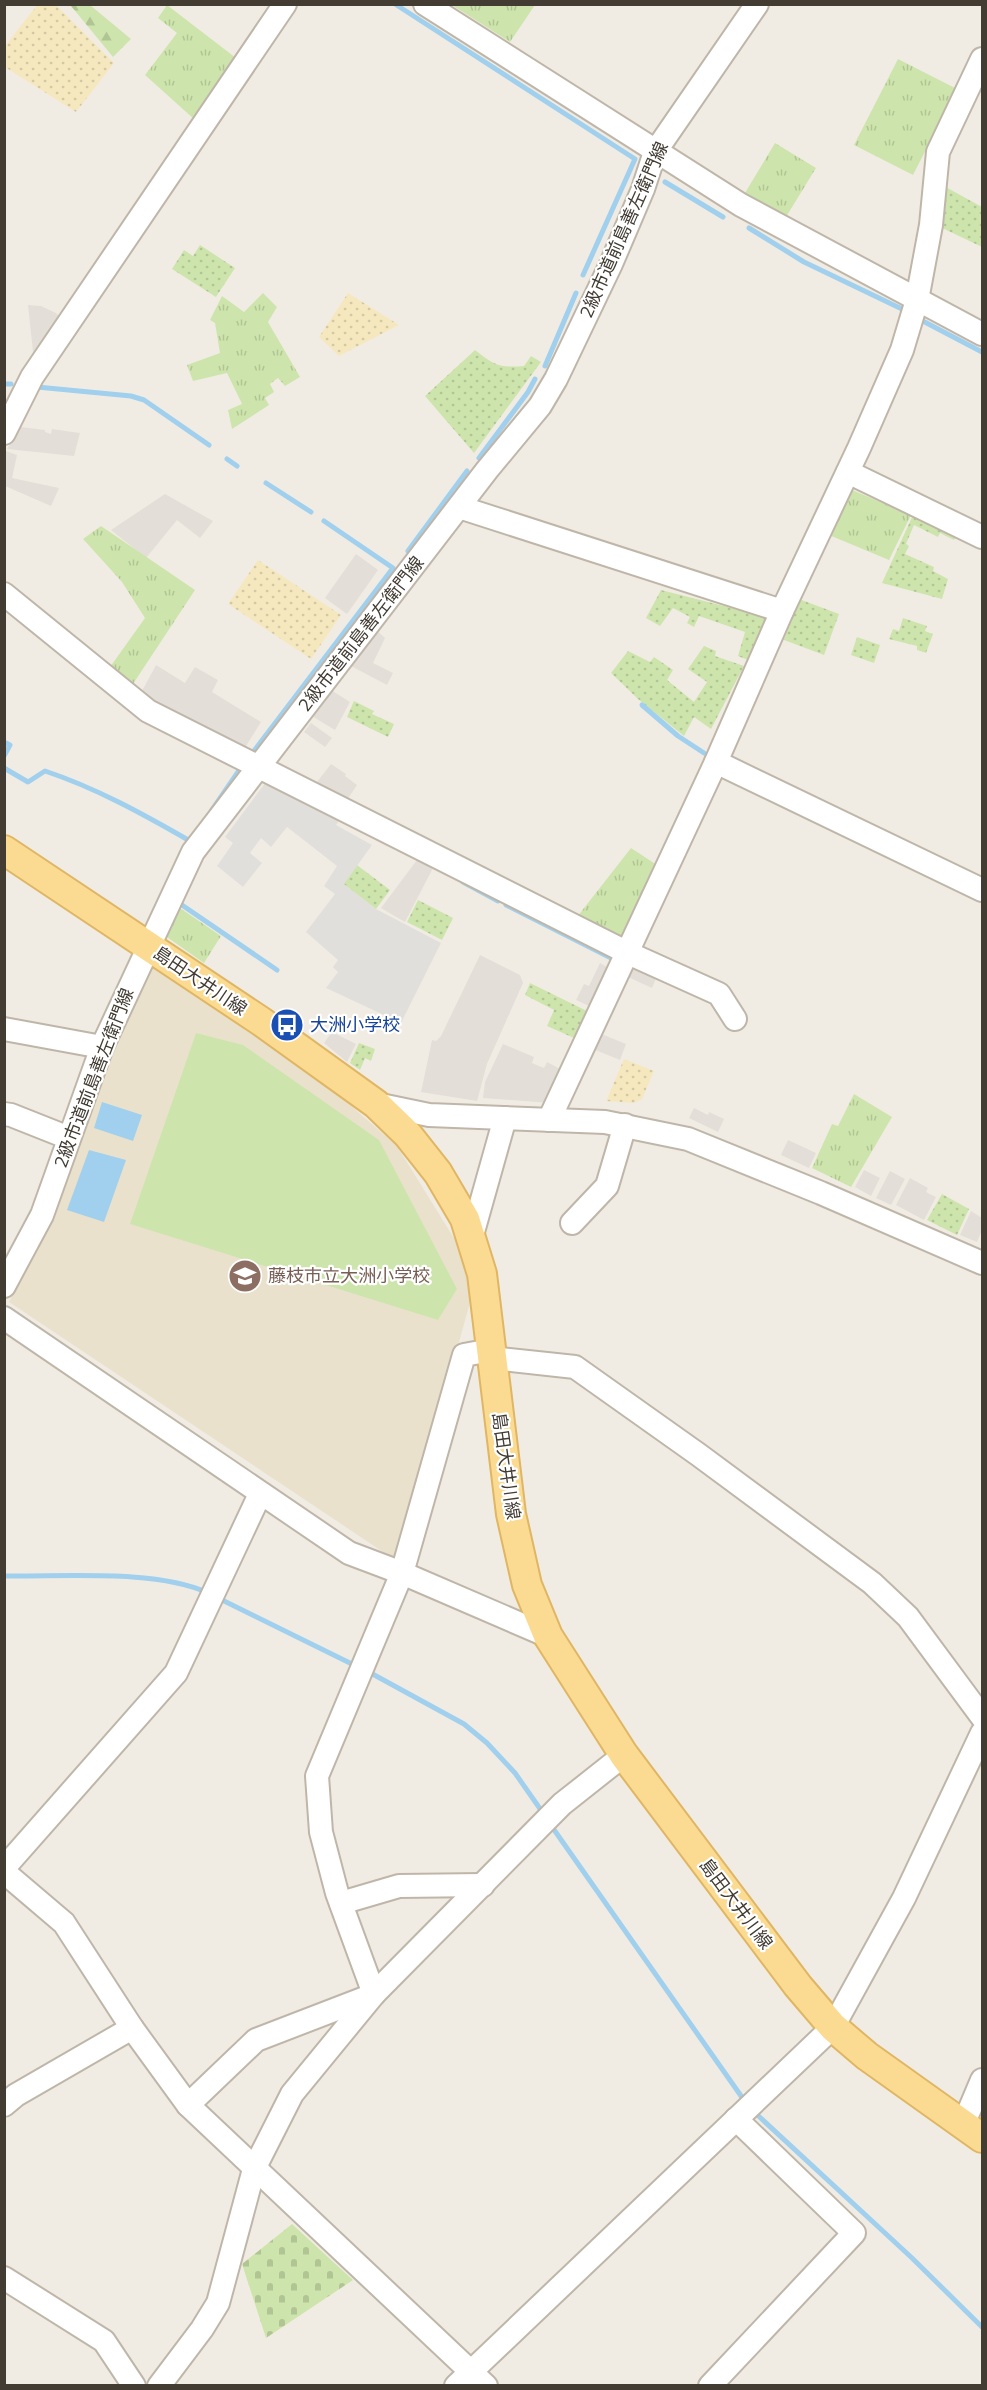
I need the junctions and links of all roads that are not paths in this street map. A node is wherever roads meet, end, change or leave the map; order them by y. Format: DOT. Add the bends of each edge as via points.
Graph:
graph roads {
  1 [pos="285,4"];
  2 [pos="425,4"];
  3 [pos="757,4"];
  4 [pos="982,58"];
  5 [pos="655,152"];
  6 [pos="917,300"];
  7 [pos="982,334"];
  8 [pos="4,433"];
  9 [pos="848,472"];
  10 [pos="459,507"];
  11 [pos="982,537"];
  12 [pos="4,594"];
  13 [pos="782,611"];
  14 [pos="716,762"];
  15 [pos="258,766"];
  16 [pos="4,850"];
  17 [pos="982,890"];
  18 [pos="147,946"];
  19 [pos="628,954"];
  20 [pos="735,1019"];
  21 [pos="4,1029"];
  22 [pos="102,1047"];
  23 [pos="376,1104"];
  24 [pos="4,1114"];
  25 [pos="505,1118"];
  26 [pos="549,1120"];
  27 [pos="625,1125"];
  28 [pos="69,1138"];
  29 [pos="572,1223"];
  30 [pos="471,1239"];
  31 [pos="982,1263"];
  32 [pos="4,1286"];
  33 [pos="4,1318"];
  34 [pos="491,1354"];
  35 [pos="260,1494"];
  36 [pos="402,1573"];
  37 [pos="549,1636"];
  38 [pos="982,1731"];
  39 [pos="624,1755"];
  40 [pos="4,1870"];
  41 [pos="483,1885"];
  42 [pos="341,1903"];
  43 [pos="374,1994"];
  44 [pos="833,2027"];
  45 [pos="132,2028"];
  46 [pos="982,2080"];
  47 [pos="4,2105"];
  48 [pos="188,2105"];
  49 [pos="745,2110"];
  50 [pos="973,2132"];
  51 [pos="254,2169"];
  52 [pos="4,2278"];
  53 [pos="471,2381"];
  54 [pos="134,2385"];
  55 [pos="159,2385"];
  56 [pos="710,2385"];
  1 -- 8 [label="street" via="32,377"];
  2 -- 5 [label="street"];
  3 -- 5 [label="street, 2級市道前島善左衛門線"];
  4 -- 6 [label="street" via="938,152 932,225"];
  5 -- 6 [label="street" via="741,205"];
  5 -- 10 [label="street, 2級市道前島善左衛門線" via="611,264 556,379 540,406"];
  6 -- 7 [label="street"];
  6 -- 9 [label="street" via="902,350"];
  9 -- 11 [label="street"];
  9 -- 13 [label="street"];
  10 -- 13 [label="street"];
  10 -- 15 [label="street, 2級市道前島善左衛門線"];
  12 -- 15 [label="street" via="148,711"];
  13 -- 14 [label="street"];
  14 -- 17 [label="street"];
  14 -- 19 [label="street"];
  15 -- 18 [label="street, 2級市道前島善左衛門線" via="193,852"];
  15 -- 19 [label="street"];
  16 -- 18 [label="main road, 島田大井川線"];
  18 -- 22 [label="street, 2級市道前島善左衛門線"];
  18 -- 23 [label="main road, 島田大井川線"];
  19 -- 20 [label="street" via="719,994"];
  19 -- 26 [label="street"];
  21 -- 22 [label="street"];
  22 -- 28 [label="street, 2級市道前島善左衛門線"];
  23 -- 25 [label="street" via="429,1115"];
  23 -- 30 [label="main road, 島田大井川線" via="408,1135 438,1173 465,1219"];
  24 -- 28 [label="street"];
  25 -- 26 [label="street"];
  25 -- 30 [label="street"];
  26 -- 27 [label="street"];
  27 -- 29 [label="street" via="607,1186"];
  27 -- 31 [label="street" via="688,1139"];
  28 -- 32 [label="street, 2級市道前島善左衛門線" via="42,1215"];
  30 -- 34 [label="main road, 島田大井川線" via="482,1274"];
  33 -- 35 [label="street"];
  34 -- 36 [label="street" via="464,1355"];
  34 -- 37 [label="main road, 島田大井川線" via="511,1514 527,1586"];
  34 -- 38 [label="street" via="575,1367 872,1583 908,1617"];
  35 -- 36 [label="street" via="349,1553"];
  35 -- 40 [label="street" via="176,1673"];
  36 -- 37 [label="street"];
  36 -- 42 [label="street" via="318,1776 321,1832"];
  37 -- 39 [label="main road, 島田大井川線"];
  38 -- 44 [label="street" via="904,1898"];
  39 -- 41 [label="street" via="562,1804"];
  39 -- 44 [label="main road, 島田大井川線"];
  40 -- 45 [label="street" via="64,1923"];
  41 -- 42 [label="street" via="399,1886"];
  41 -- 43 [label="street"];
  42 -- 43 [label="street"];
  43 -- 48 [label="street" via="256,2040"];
  43 -- 51 [label="street" via="292,2094"];
  44 -- 49 [label="street"];
  44 -- 50 [label="main road, 島田大井川線"];
  45 -- 47 [label="street"];
  45 -- 48 [label="street"];
  46 -- 50 [label="street"];
  48 -- 51 [label="street"];
  49 -- 53 [label="street"];
  49 -- 56 [label="street" via="854,2233"];
  51 -- 53 [label="street"];
  51 -- 55 [label="street" via="218,2303"];
  52 -- 54 [label="street" via="104,2341"];
}
